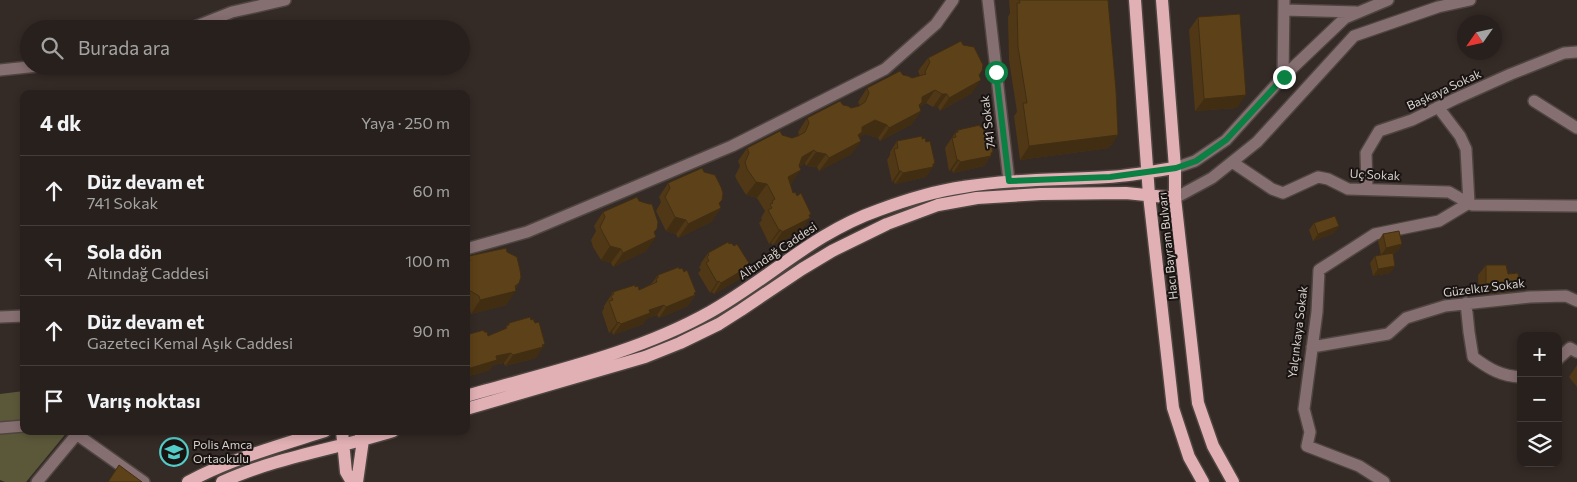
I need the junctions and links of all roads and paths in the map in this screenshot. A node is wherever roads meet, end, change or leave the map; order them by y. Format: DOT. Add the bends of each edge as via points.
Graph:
graph roads {
  1 [pos="285,0"];
  2 [pos="953,0"];
  3 [pos="988,0"];
  4 [pos="1134,0"];
  5 [pos="1162,0"];
  6 [pos="1388,0"];
  7 [pos="1470,0"];
  8 [pos="1284,5"];
  9 [pos="1360,12"];
  10 [pos="212,20"];
  11 [pos="1577,52"];
  12 [pos="20,68"];
  13 [pos="0,70"];
  14 [pos="1284,77"];
  15 [pos="1534,101"];
  16 [pos="1438,107"];
  17 [pos="1577,128"];
  18 [pos="1232,162"];
  19 [pos="1176,168"];
  20 [pos="1148,172"];
  21 [pos="1009,181"];
  22 [pos="1367,188"];
  23 [pos="1149,196"];
  24 [pos="1175,198"];
  25 [pos="1469,203"];
  26 [pos="1577,206"];
  27 [pos="470,248"];
  28 [pos="1577,301"];
  29 [pos="1466,303"];
  30 [pos="20,316"];
  31 [pos="0,317"];
  32 [pos="1312,347"];
  33 [pos="1577,352"];
  34 [pos="1562,355"];
  35 [pos="1517,377"];
  36 [pos="470,395"];
  37 [pos="470,408"];
  38 [pos="20,426"];
  39 [pos="0,428"];
  40 [pos="73,435"];
  41 [pos="77,435"];
  42 [pos="312,435"];
  43 [pos="342,435"];
  44 [pos="361,436"];
  45 [pos="342,445"];
  46 [pos="38,482"];
  47 [pos="144,482"];
  48 [pos="188,482"];
  49 [pos="222,482"];
  50 [pos="352,482"];
  51 [pos="357,482"];
  52 [pos="1203,482"];
  53 [pos="1233,482"];
  54 [pos="1384,482"];
  1 -- 10 [label="street"];
  2 -- 27 [label="street" via="936,24 885,69 732,146 527,232"];
  3 -- 21 [label="street, 741 Sokak"];
  4 -- 20 [label="main road, Hacı Bayram Bulvarı"];
  5 -- 19 [label="main road, Hacı Bayram Bulvarı"];
  6 -- 9 [label="street"];
  7 -- 18 [label="street" via="1438,7 1354,36 1257,142"];
  8 -- 9 [label="street"];
  8 -- 14 [label="street"];
  9 -- 14 [label="street" via="1345,18"];
  11 -- 16 [label="street, Başkaya Sokak" via="1511,74"];
  12 -- 13 [label="street"];
  14 -- 19 [label="street" via="1226,140 1196,161"];
  15 -- 17 [label="street"];
  16 -- 22 [label="street, Başkaya Sokak" via="1380,131 1366,153"];
  16 -- 25 [label="street" via="1466,148"];
  18 -- 22 [label="street, Uç Sokak" via="1283,193 1318,177 1348,189"];
  18 -- 24 [label="street" via="1212,178"];
  19 -- 20 [label="main road, Altındağ Caddesi"];
  19 -- 24 [label="main road, Hacı Bayram Bulvarı"];
  20 -- 21 [label="main road, Altındağ Caddesi" via="1110,177"];
  20 -- 23 [label="main road, Hacı Bayram Bulvarı"];
  21 -- 36 [label="main road, Altındağ Caddesi" via="946,190 878,210 810,244 727,302 663,336"];
  22 -- 25 [label="street, Uç Sokak" via="1450,192"];
  23 -- 24 [label="main road"];
  23 -- 37 [label="main road" via="1106,192 1041,194 977,198 938,205 886,224 832,250 719,324 680,343 645,357"];
  23 -- 52 [label="main road, Hacı Bayram Bulvarı" via="1173,408 1189,457"];
  24 -- 53 [label="main road, Hacı Bayram Bulvarı" via="1198,403 1213,446"];
  25 -- 26 [label="street"];
  25 -- 32 [label="street, Yalçınkaya Sokak" via="1439,221 1375,234 1319,270"];
  28 -- 29 [label="street, Güzelkız Sokak" via="1566,296"];
  29 -- 32 [label="street, Güzelkız Sokak" via="1406,318 1388,334"];
  29 -- 35 [label="street" via="1473,357 1490,370"];
  30 -- 31 [label="street"];
  32 -- 54 [label="street, Yalçınkaya Sokak" via="1304,410 1310,432 1307,446 1359,466"];
  33 -- 34 [label="street" via="1570,348"];
  38 -- 39 [label="street"];
  40 -- 46 [label="street"];
  41 -- 47 [label="street"];
  42 -- 48 [label="main road" via="239,458"];
  43 -- 45 [label="main road"];
  44 -- 45 [label="main road"];
  44 -- 51 [label="main road"];
  45 -- 49 [label="main road" via="281,460"];
  45 -- 50 [label="main road" via="346,472"];
}
